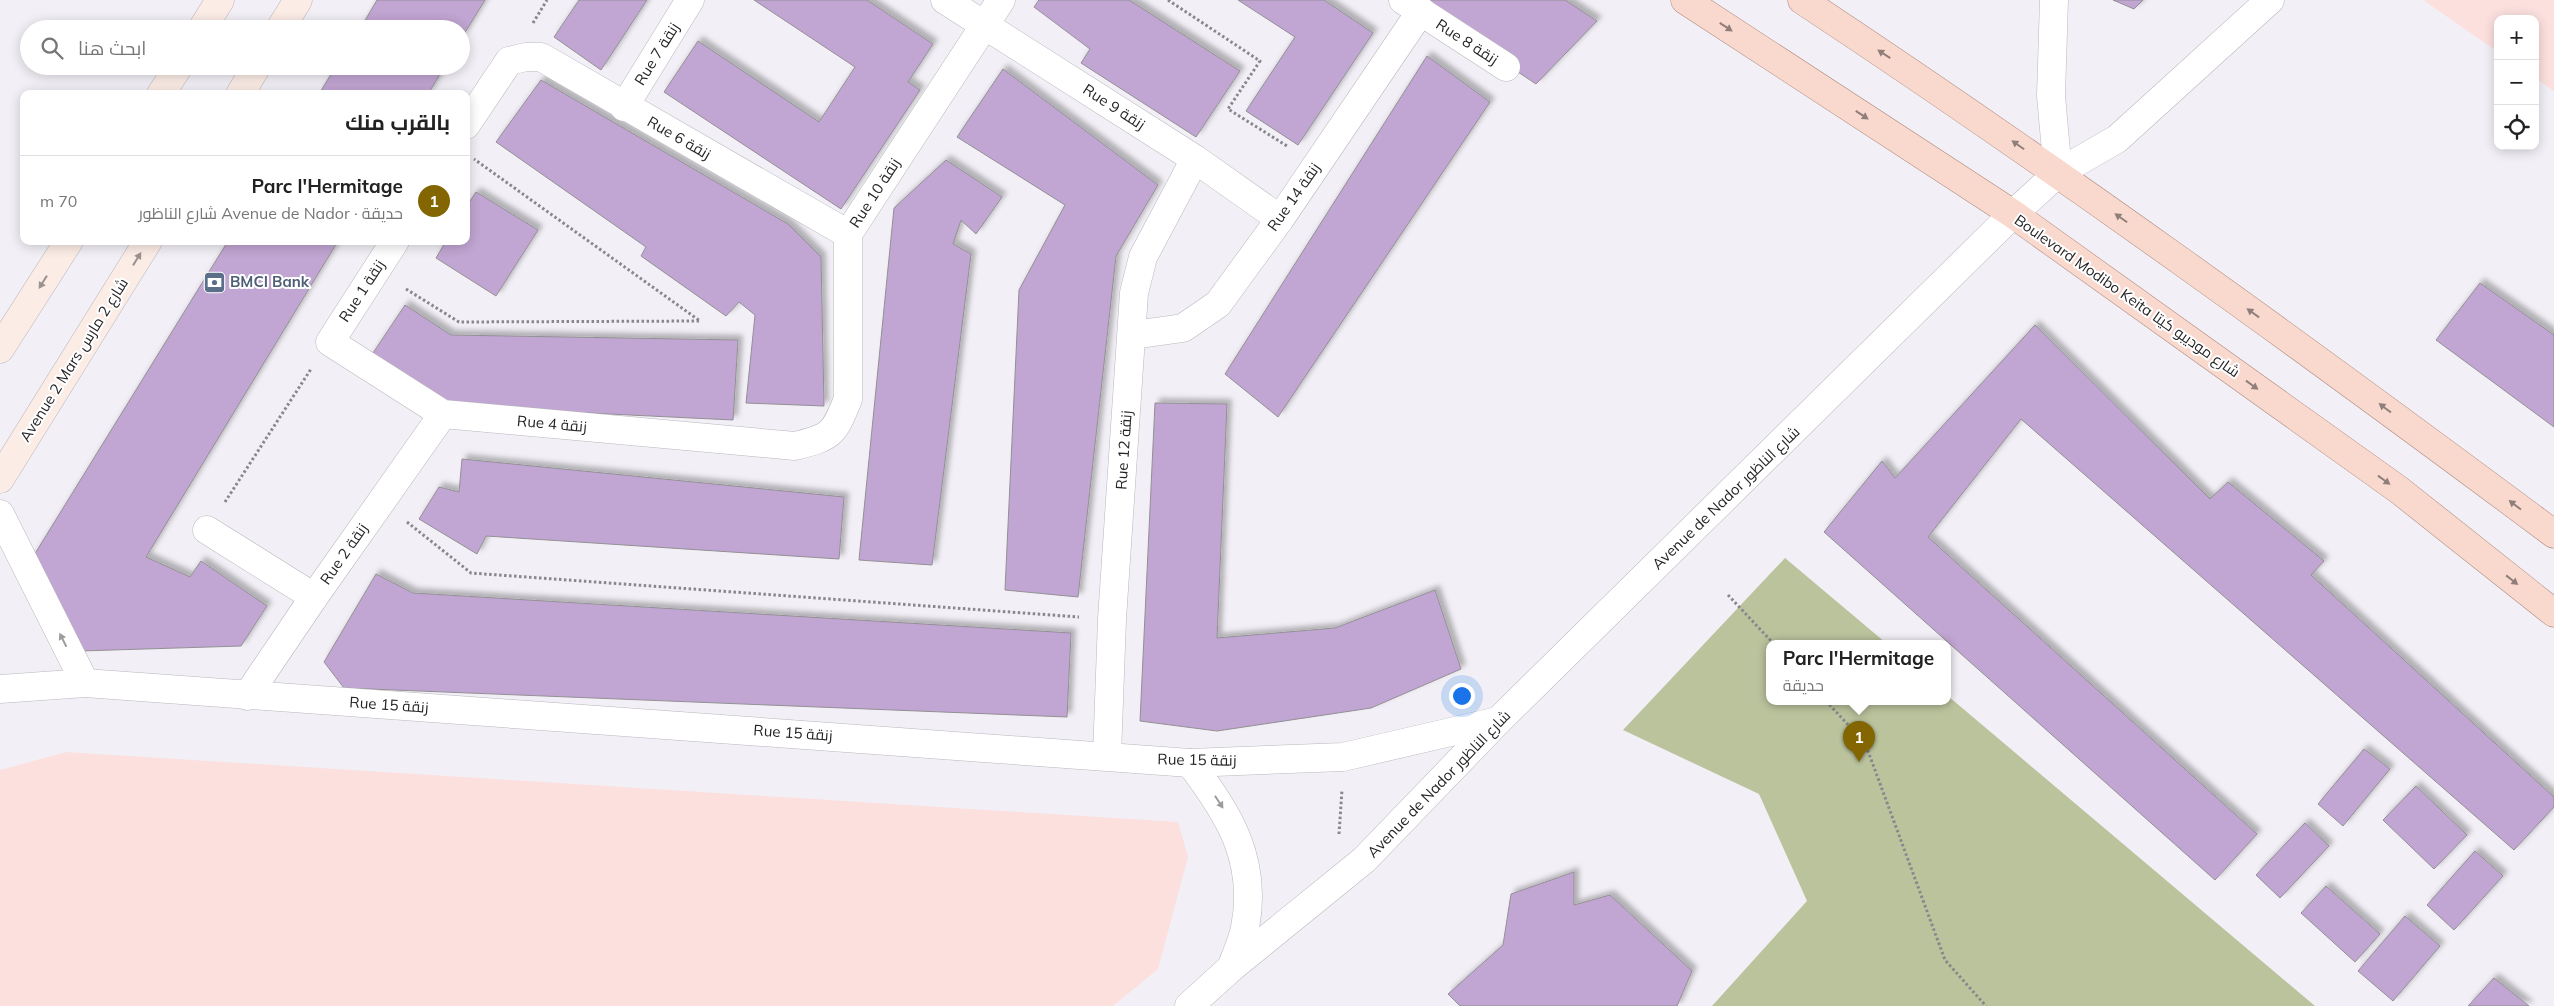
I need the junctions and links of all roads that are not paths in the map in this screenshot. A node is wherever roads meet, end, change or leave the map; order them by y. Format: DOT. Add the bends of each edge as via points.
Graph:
graph roads {
  1 [pos="220,0"];
  2 [pos="298,0"];
  3 [pos="690,0"];
  4 [pos="945,0"];
  5 [pos="1001,0"];
  6 [pos="1685,0"];
  7 [pos="1802,0"];
  8 [pos="2054,0"];
  9 [pos="2270,0"];
  10 [pos="1412,6"];
  11 [pos="208,20"];
  12 [pos="286,20"];
  13 [pos="985,25"];
  14 [pos="1506,66"];
  15 [pos="174,75"];
  16 [pos="252,75"];
  17 [pos="164,90"];
  18 [pos="242,90"];
  19 [pos="624,107"];
  20 [pos="470,119"];
  21 [pos="1195,159"];
  22 [pos="2058,173"];
  23 [pos="2013,214"];
  24 [pos="1280,219"];
  25 [pos="848,234"];
  26 [pos="66,245"];
  27 [pos="146,245"];
  28 [pos="392,245"];
  29 [pos="1133,335"];
  30 [pos="330,342"];
  31 [pos="0,349"];
  32 [pos="443,414"];
  33 [pos="796,446"];
  34 [pos="0,479"];
  35 [pos="0,514"];
  36 [pos="207,530"];
  37 [pos="2554,534"];
  38 [pos="314,597"];
  39 [pos="2554,613"];
  40 [pos="84,683"];
  41 [pos="0,689"];
  42 [pos="247,696"];
  43 [pos="1498,722"];
  44 [pos="1107,756"];
  45 [pos="1190,763"];
  46 [pos="1231,968"];
  47 [pos="1189,1006"];
  1 -- 11 [label="main road"];
  2 -- 12 [label="main road"];
  3 -- 19 [label="street, Rue 7 زنقة"];
  4 -- 13 [label="street, Rue 9 زنقة"];
  5 -- 13 [label="street, Rue 10 زنقة"];
  6 -- 23 [label="main road, Boulevard Modibo Keita شارع موديبو كيتا, one-way"];
  22 -- 7 [label="main road, one-way"];
  8 -- 22 [label="street" via="2051,96"];
  9 -- 22 [label="street, Avenue de Nador شارع الناظور" via="2118,140"];
  10 -- 14 [label="street, Rue 8 زنقة"];
  10 -- 24 [label="street, Rue 14 زنقة" via="1317,166"];
  13 -- 21 [label="street, Rue 9 زنقة"];
  13 -- 25 [label="street, Rue 10 زنقة"];
  15 -- 17 [label="main road"];
  16 -- 18 [label="main road"];
  19 -- 20 [label="street, Rue 6 زنقة" via="541,57 526,57 508,61"];
  19 -- 25 [label="street, Rue 6 زنقة"];
  21 -- 24 [label="street, Rue 9 زنقة"];
  21 -- 29 [label="street, Rue 12 زنقة" via="1143,257 1134,293"];
  22 -- 23 [label="street, Avenue de Nador شارع الناظور"];
  37 -- 22 [label="main road, one-way" via="2365,393"];
  23 -- 39 [label="main road, Boulevard Modibo Keita شارع موديبو كيتا, one-way" via="2399,490"];
  23 -- 43 [label="street, Avenue de Nador شارع الناظور"];
  24 -- 29 [label="street, Rue 14 زنقة" via="1218,304 1183,328"];
  25 -- 33 [label="street, Rue 10 زنقة" via="848,399 838,424 823,439"];
  26 -- 31 [label="main road, one-way"];
  34 -- 27 [label="main road, Avenue 2 Mars شارع 2 مارس, one-way"];
  28 -- 30 [label="street, Rue 1 زنقة"];
  29 -- 44 [label="street, Rue 12 زنقة" via="1112,619"];
  30 -- 32 [label="street, Rue 4 زنقة"];
  32 -- 33 [label="street, Rue 4 زنقة"];
  32 -- 38 [label="street, Rue 2 زنقة"];
  40 -- 35 [label="street, one-way"];
  36 -- 38 [label="street"];
  38 -- 42 [label="street, Rue 2 زنقة"];
  40 -- 41 [label="street, Rue 15 زنقة"];
  40 -- 42 [label="street, Rue 15 زنقة"];
  42 -- 44 [label="street, Rue 15 زنقة"];
  43 -- 45 [label="street, Rue 15 زنقة" via="1343,757"];
  43 -- 46 [label="street, Avenue de Nador شارع الناظور" via="1364,860"];
  44 -- 45 [label="street, Rue 15 زنقة"];
  45 -- 46 [label="street, one-way" via="1222,805 1242,850 1249,892 1244,929"];
  46 -- 47 [label="street, Avenue de Nador شارع الناظور"];
}
